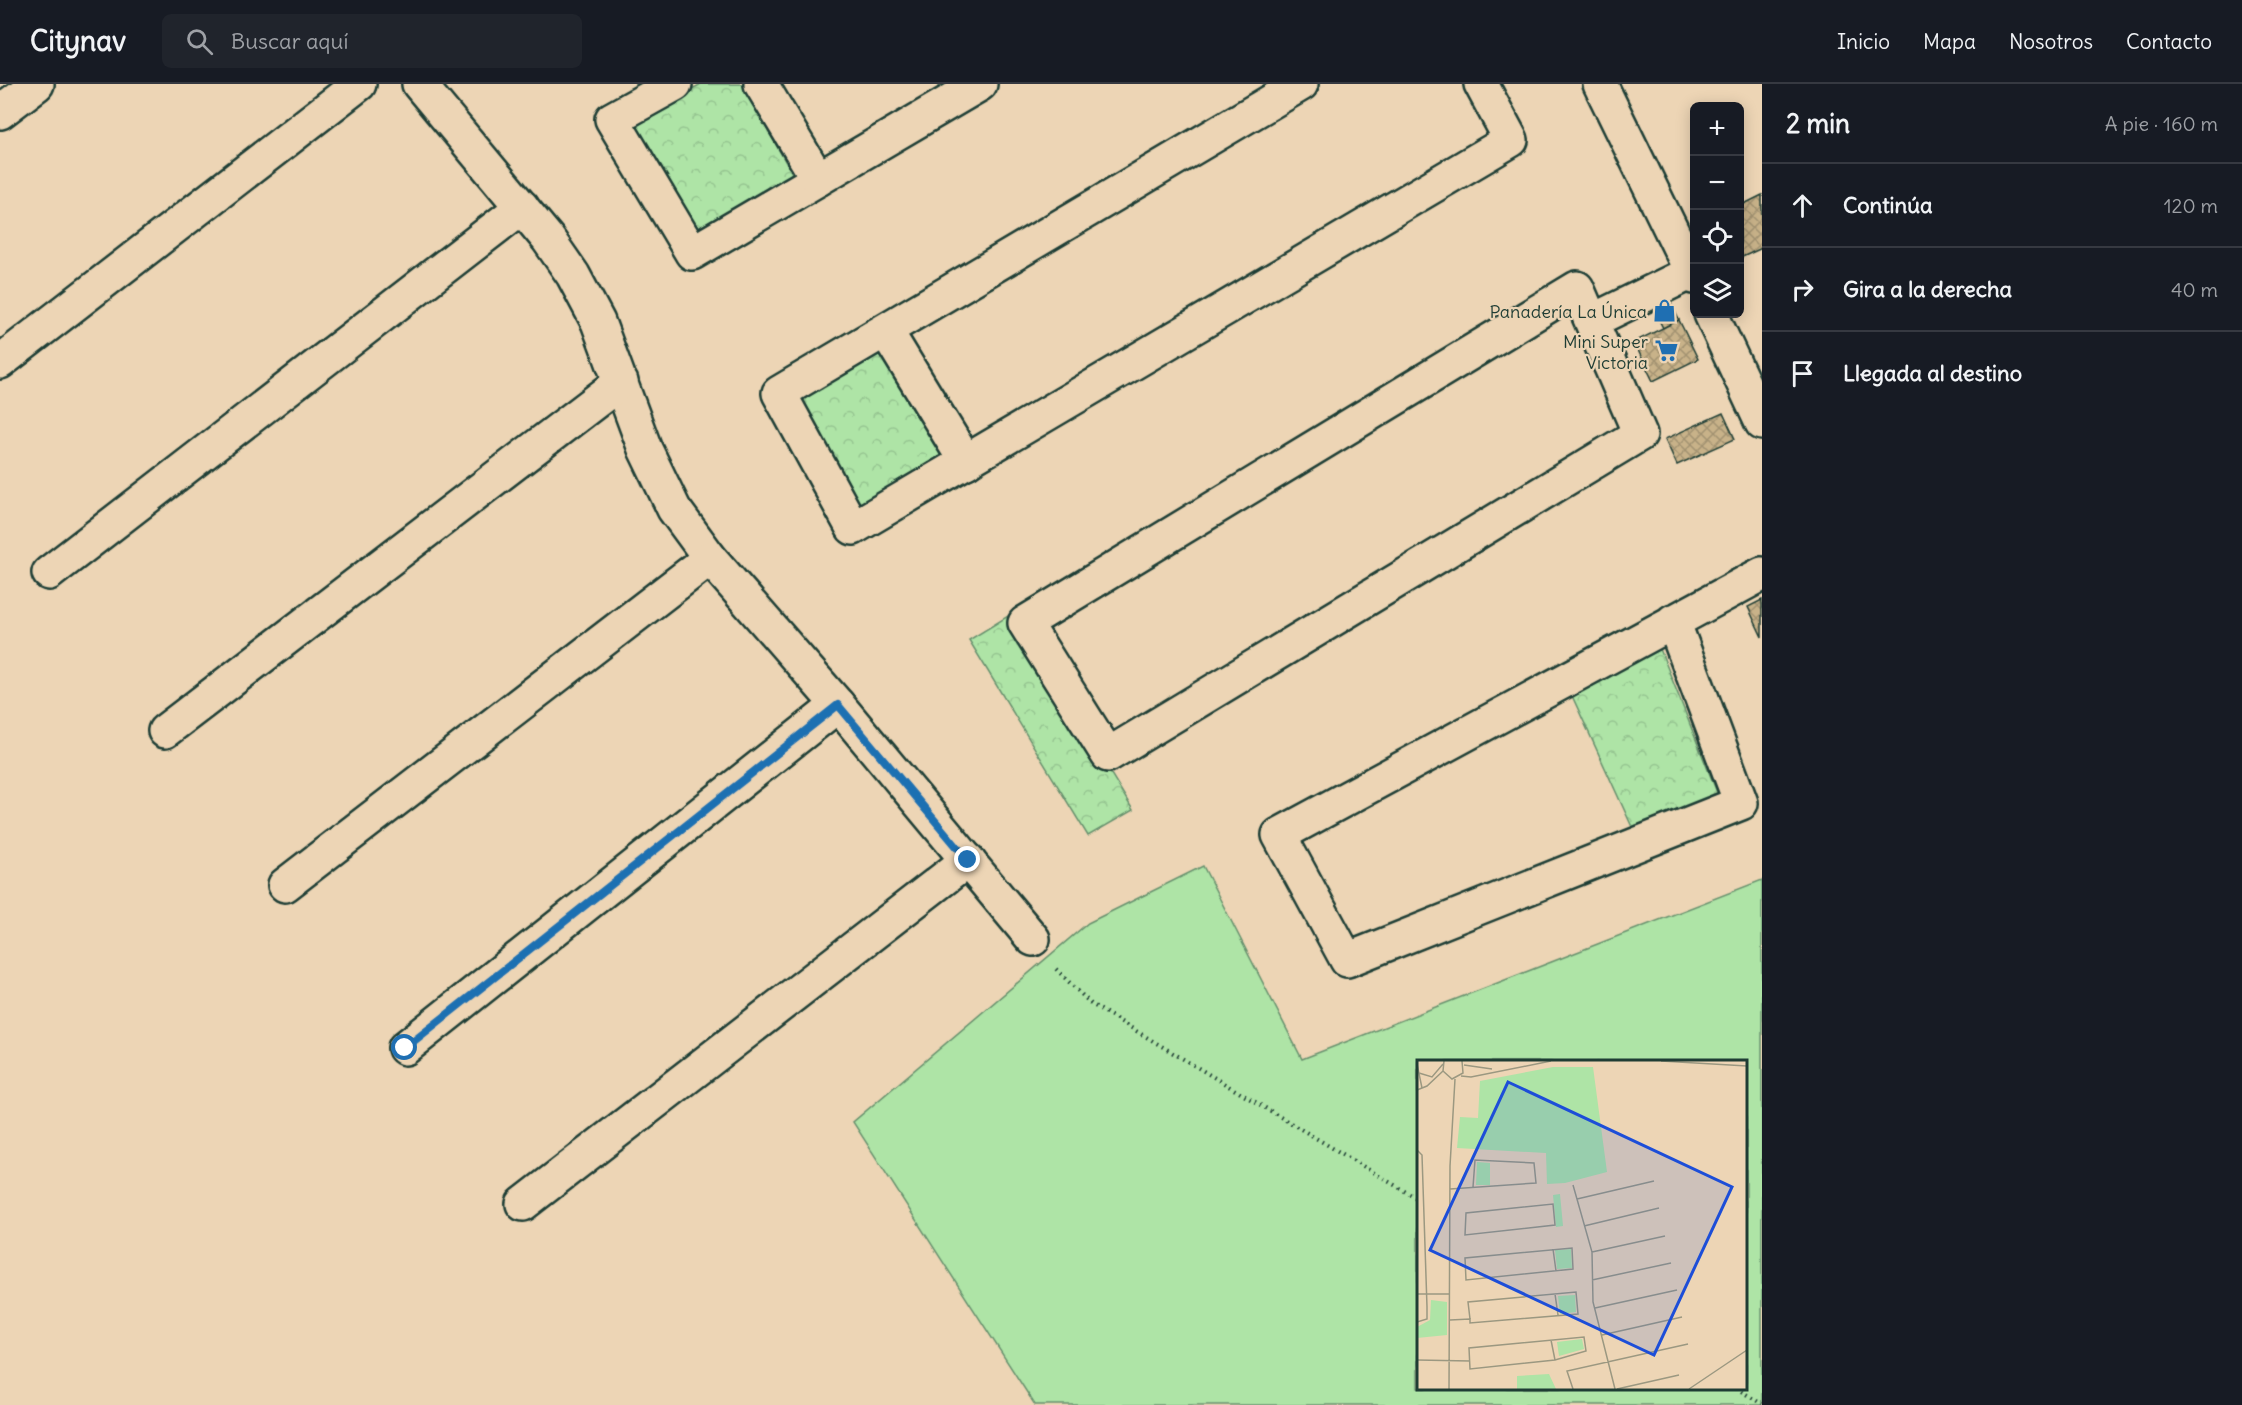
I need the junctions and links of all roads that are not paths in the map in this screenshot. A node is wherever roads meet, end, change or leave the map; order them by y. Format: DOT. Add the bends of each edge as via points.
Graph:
graph roads {
  1 [pos="37,84"];
  2 [pos="359,84"];
  3 [pos="419,84"];
  4 [pos="675,84"];
  5 [pos="761,84"];
  6 [pos="980,84"];
  7 [pos="1301,84"];
  8 [pos="1481,84"];
  9 [pos="1600,84"];
  10 [pos="0,112"];
  11 [pos="818,179"];
  12 [pos="522,207"];
  13 [pos="1690,268"];
  14 [pos="1690,275"];
  15 [pos="1714,318"];
  16 [pos="1592,321"];
  17 [pos="886,331"];
  18 [pos="0,362"];
  19 [pos="621,382"];
  20 [pos="1762,423"];
  21 [pos="966,462"];
  22 [pos="710,558"];
  23 [pos="49,573"];
  24 [pos="1762,574"];
  25 [pos="1673,621"];
  26 [pos="838,705"];
  27 [pos="165,731"];
  28 [pos="968,860"];
  29 [pos="285,885"];
  30 [pos="1033,939"];
  31 [pos="405,1048"];
  32 [pos="523,1203"];
  1 -- 10 [label="street"];
  2 -- 18 [label="street"];
  3 -- 12 [label="street"];
  4 -- 11 [label="street" via="612,119 692,253"];
  5 -- 11 [label="street"];
  6 -- 11 [label="street"];
  7 -- 17 [label="street"];
  8 -- 21 [label="street" via="1511,140"];
  9 -- 13 [label="street"];
  12 -- 19 [label="street" via="573,275 598,322"];
  12 -- 23 [label="street"];
  14 -- 16 [label="street"];
  15 -- 20 [label="street"];
  16 -- 16 [label="street" via="1577,288 1025,623 1108,755 1640,434"];
  17 -- 21 [label="street"];
  17 -- 21 [label="street" via="779,393 853,528"];
  19 -- 22 [label="street" via="645,448 674,509"];
  19 -- 27 [label="street"];
  22 -- 26 [label="street"];
  22 -- 29 [label="street"];
  24 -- 25 [label="street"];
  25 -- 25 [label="street" via="1279,835 1347,960 1741,803"];
  26 -- 28 [label="street"];
  26 -- 31 [label="street"];
  28 -- 30 [label="street"];
  28 -- 32 [label="street"];
}
